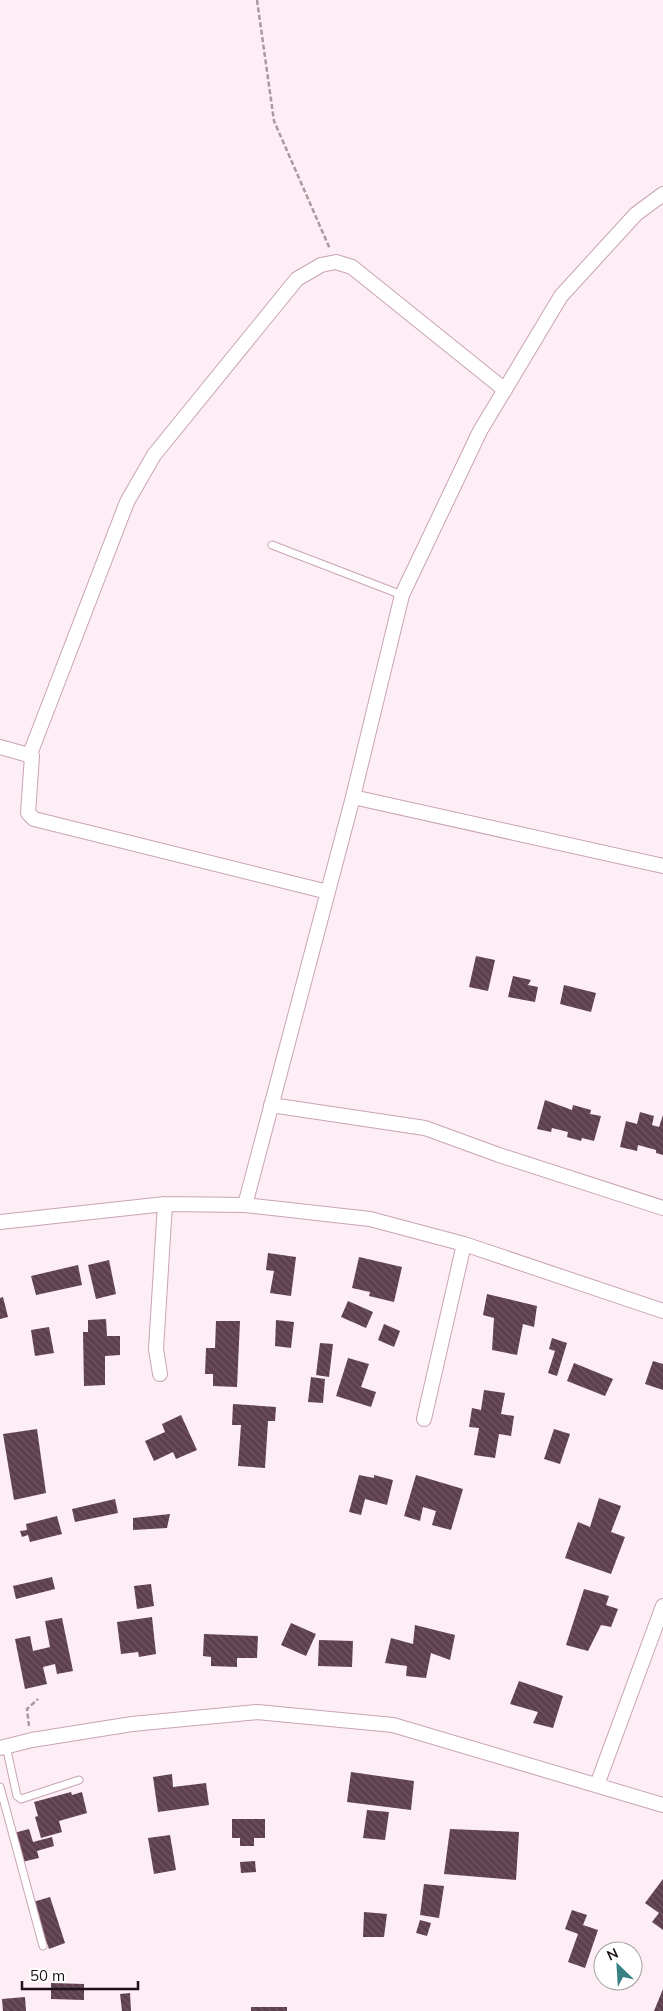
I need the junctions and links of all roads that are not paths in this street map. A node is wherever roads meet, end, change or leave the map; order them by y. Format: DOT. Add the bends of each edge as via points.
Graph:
graph roads {
  1 [pos="663,194"];
  2 [pos="505,390"];
  3 [pos="272,545"];
  4 [pos="402,595"];
  5 [pos="0,747"];
  6 [pos="30,754"];
  7 [pos="353,797"];
  8 [pos="663,866"];
  9 [pos="328,892"];
  10 [pos="271,1105"];
  11 [pos="165,1204"];
  12 [pos="245,1205"];
  13 [pos="663,1208"];
  14 [pos="0,1222"];
  15 [pos="464,1244"];
  16 [pos="663,1312"];
  17 [pos="160,1374"];
  18 [pos="424,1419"];
  19 [pos="663,1606"];
  20 [pos="3,1747"];
  21 [pos="79,1780"];
  22 [pos="598,1785"];
  23 [pos="0,1787"];
  24 [pos="663,1805"];
  25 [pos="42,1946"];
  1 -- 2 [label="street" via="636,214 561,296"];
  2 -- 4 [label="street" via="480,432"];
  2 -- 6 [label="street" via="352,267 336,262 321,265 297,279 154,455 126,502"];
  3 -- 4 [label="lane"];
  4 -- 7 [label="street"];
  5 -- 6 [label="street"];
  6 -- 9 [label="street" via="28,813 34,819"];
  7 -- 8 [label="street"];
  7 -- 9 [label="street"];
  9 -- 10 [label="street"];
  10 -- 12 [label="street"];
  10 -- 13 [label="street" via="425,1128"];
  11 -- 12 [label="street"];
  11 -- 14 [label="street"];
  11 -- 17 [label="street" via="156,1348"];
  12 -- 15 [label="street" via="370,1219"];
  15 -- 16 [label="street"];
  15 -- 18 [label="street"];
  19 -- 22 [label="street"];
  20 -- 21 [label="lane" via="17,1796 21,1799"];
  20 -- 22 [label="street" via="132,1724 257,1712 394,1725"];
  22 -- 24 [label="street"];
  23 -- 25 [label="lane"];
}
